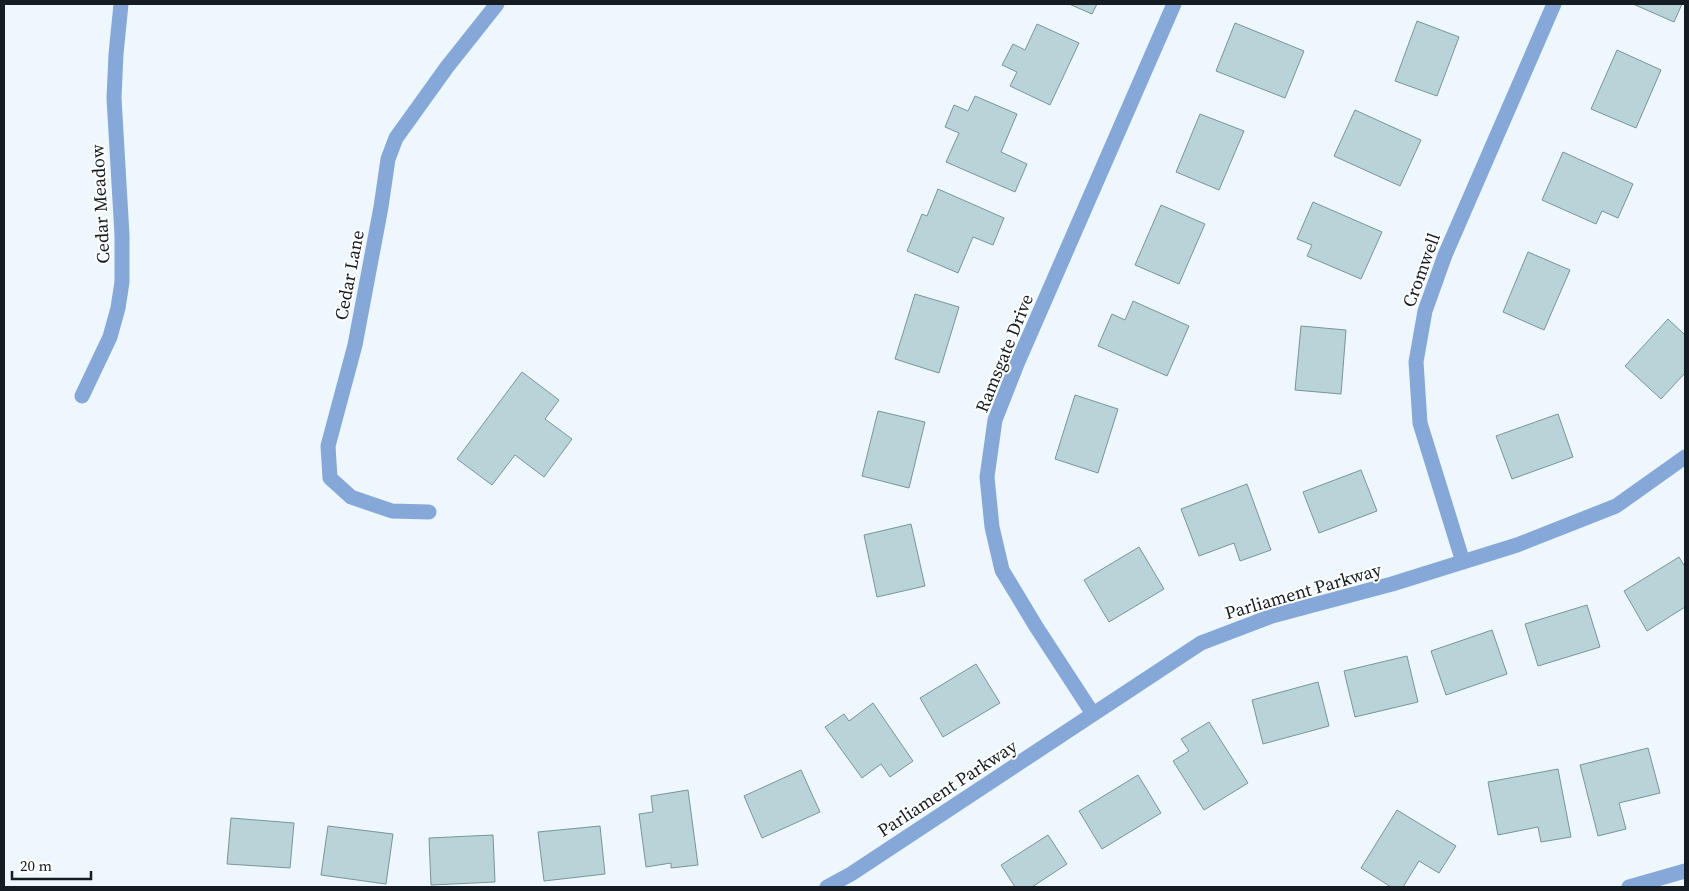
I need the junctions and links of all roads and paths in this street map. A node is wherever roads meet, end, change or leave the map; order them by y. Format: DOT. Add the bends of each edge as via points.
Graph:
graph roads {
  1 [pos="121,4"];
  2 [pos="497,4"];
  3 [pos="1174,4"];
  4 [pos="1554,4"];
  5 [pos="82,396"];
  6 [pos="1685,456"];
  7 [pos="428,512"];
  8 [pos="1463,562"];
  9 [pos="1093,714"];
  10 [pos="1685,871"];
  11 [pos="827,887"];
  12 [pos="1630,887"];
  1 -- 5 [label="street, Cedar Meadow" via="114,98 122,282 110,337"];
  2 -- 7 [label="street, Cedar Lane" via="396,138 388,159 355,345 328,446 330,478 351,497 392,511"];
  3 -- 9 [label="street, Ramsgate Drive" via="1017,364 995,420 987,477 992,527 1002,570"];
  4 -- 8 [label="street, Cromwell" via="1445,255 1425,311 1416,362 1420,423"];
  6 -- 8 [label="street, Parliament Parkway" via="1616,506 1517,545"];
  8 -- 9 [label="street, Parliament Parkway" via="1272,616 1200,642"];
  9 -- 11 [label="street, Parliament Parkway"];
  10 -- 12 [label="street"];
}
